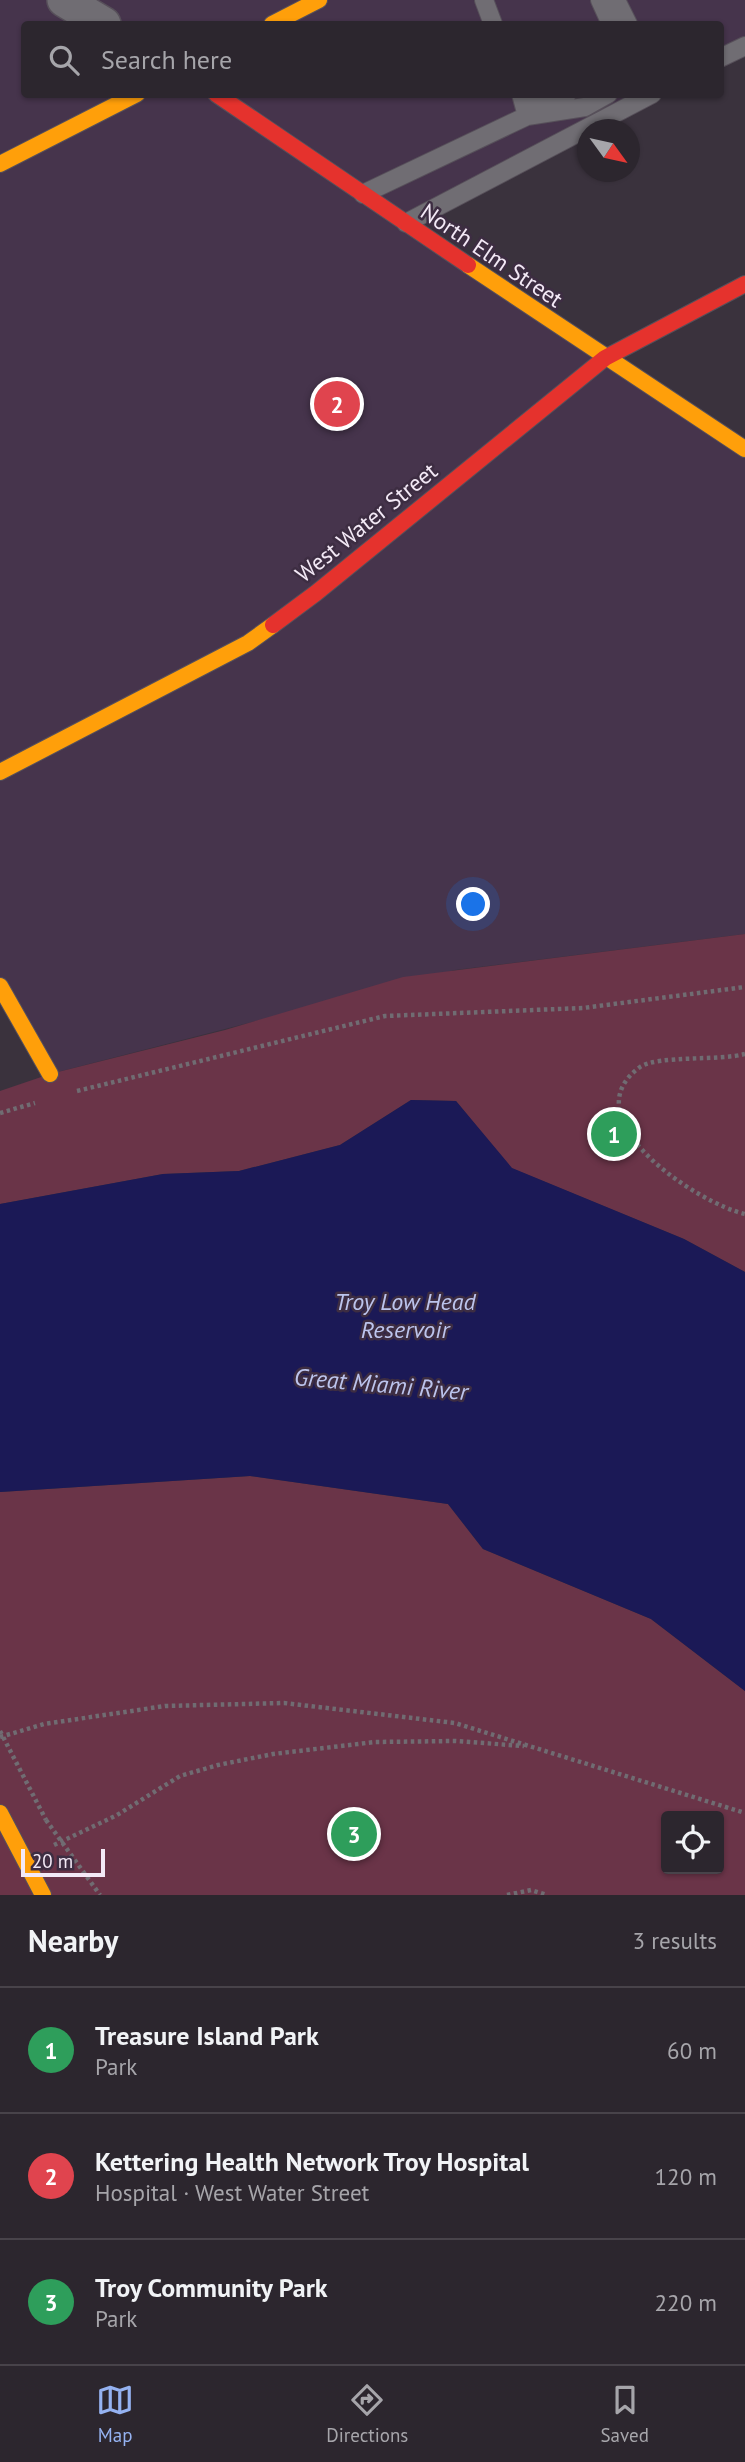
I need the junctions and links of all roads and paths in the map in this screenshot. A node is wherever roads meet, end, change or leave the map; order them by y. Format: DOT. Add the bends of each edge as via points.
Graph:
graph roads {
  1 [pos="64,0"];
  2 [pos="319,0"];
  3 [pos="484,0"];
  4 [pos="600,0"];
  5 [pos="616,0"];
  6 [pos="99,21"];
  7 [pos="278,21"];
  8 [pos="492,21"];
  9 [pos="610,21"];
  10 [pos="626,21"];
  11 [pos="745,46"];
  12 [pos="724,56"];
  13 [pos="129,98"];
  14 [pos="222,98"];
  15 [pos="550,98"];
  16 [pos="601,98"];
  17 [pos="644,98"];
  18 [pos="524,104"];
  19 [pos="0,164"];
  20 [pos="363,194"];
  21 [pos="406,223"];
  22 [pos="745,284"];
  23 [pos="605,358"];
  24 [pos="745,449"];
  25 [pos="0,772"];
  26 [pos="0,986"];
  27 [pos="745,987"];
  28 [pos="745,1055"];
  29 [pos="50,1074"];
  30 [pos="64,1095"];
  31 [pos="38,1102"];
  32 [pos="0,1113"];
  33 [pos="745,1214"];
  34 [pos="0,1731"];
  35 [pos="0,1737"];
  36 [pos="531,1747"];
  37 [pos="0,1813"];
  38 [pos="745,1813"];
  39 [pos="60,1840"];
  40 [pos="43,1895"];
  41 [pos="100,1895"];
  42 [pos="507,1895"];
  43 [pos="547,1895"];
  1 -- 6 [label="street"];
  2 -- 7 [label="street"];
  3 -- 8 [label="lane"];
  4 -- 9 [label="lane"];
  5 -- 10 [label="lane"];
  11 -- 12 [label="lane"];
  13 -- 19 [label="street"];
  14 -- 20 [label="street, North Elm Street"];
  15 -- 18 [label="lane"];
  16 -- 18 [label="lane" via="585,107"];
  17 -- 21 [label="lane"];
  18 -- 20 [label="lane"];
  20 -- 21 [label="street, North Elm Street"];
  21 -- 23 [label="street, North Elm Street"];
  22 -- 23 [label="street, West Water Street"];
  23 -- 24 [label="street, North Elm Street"];
  23 -- 25 [label="street, West Water Street" via="248,643"];
  26 -- 29 [label="street"];
  27 -- 30 [label="path" via="583,1008 385,1016"];
  28 -- 33 [label="path" via="640,1066 623,1085 618,1108 630,1137 662,1171"];
  31 -- 32 [label="path"];
  34 -- 39 [label="path, bridge"];
  35 -- 36 [label="path" via="44,1724 165,1706 284,1703 455,1723"];
  36 -- 38 [label="path"];
  36 -- 39 [label="path" via="387,1742 251,1758 180,1776 117,1815"];
  37 -- 40 [label="street"];
  39 -- 41 [label="path"];
  42 -- 43 [label="path" via="531,1890"];
}
